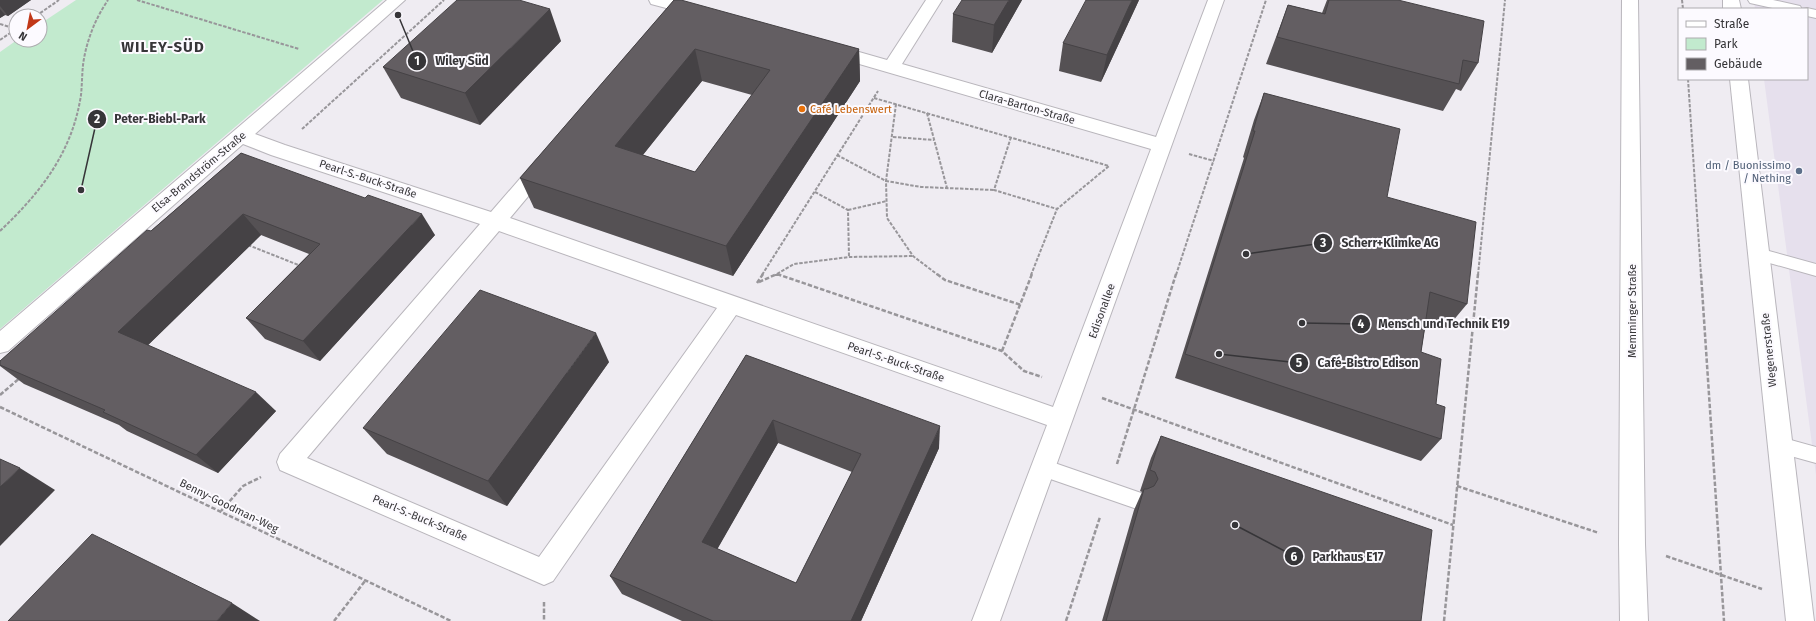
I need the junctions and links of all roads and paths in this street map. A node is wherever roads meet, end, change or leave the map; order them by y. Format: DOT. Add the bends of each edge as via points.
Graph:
graph roads {
  1 [pos="59,0"];
  2 [pos="108,0"];
  3 [pos="136,0"];
  4 [pos="397,0"];
  5 [pos="444,0"];
  6 [pos="657,0"];
  7 [pos="934,0"];
  8 [pos="1216,0"];
  9 [pos="1266,0"];
  10 [pos="1505,0"];
  11 [pos="1630,0"];
  12 [pos="1755,0"];
  13 [pos="48,8"];
  14 [pos="678,8"];
  15 [pos="1791,8"];
  16 [pos="718,18"];
  17 [pos="816,46"];
  18 [pos="330,59"];
  19 [pos="891,68"];
  20 [pos="1688,80"];
  21 [pos="1740,80"];
  22 [pos="874,98"];
  23 [pos="896,104"];
  24 [pos="927,113"];
  25 [pos="242,136"];
  26 [pos="893,137"];
  27 [pos="1011,137"];
  28 [pos="934,140"];
  29 [pos="1163,146"];
  30 [pos="278,150"];
  31 [pos="557,150"];
  32 [pos="837,156"];
  33 [pos="886,181"];
  34 [pos="947,188"];
  35 [pos="994,190"];
  36 [pos="814,192"];
  37 [pos="887,201"];
  38 [pos="1057,209"];
  39 [pos="848,210"];
  40 [pos="495,221"];
  41 [pos="0,232"];
  42 [pos="244,244"];
  43 [pos="1758,254"];
  44 [pos="913,256"];
  45 [pos="850,257"];
  46 [pos="302,266"];
  47 [pos="1816,270"];
  48 [pos="777,274"];
  49 [pos="757,283"];
  50 [pos="731,305"];
  51 [pos="1021,305"];
  52 [pos="0,344"];
  53 [pos="1002,352"];
  54 [pos="23,374"];
  55 [pos="1074,388"];
  56 [pos="0,395"];
  57 [pos="0,407"];
  58 [pos="1134,411"];
  59 [pos="1061,420"];
  60 [pos="1780,445"];
  61 [pos="1816,455"];
  62 [pos="289,462"];
  63 [pos="1043,468"];
  64 [pos="1108,491"];
  65 [pos="1137,500"];
  66 [pos="221,511"];
  67 [pos="1453,525"];
  68 [pos="365,581"];
  69 [pos="334,621"];
  70 [pos="451,621"];
  71 [pos="986,621"];
  72 [pos="1066,621"];
  73 [pos="1444,621"];
  74 [pos="1634,621"];
  75 [pos="1724,621"];
  76 [pos="1800,621"];
  1 -- 13 [label="path"];
  2 -- 41 [label="path" via="91,34 84,59 80,96 67,146 40,192"];
  3 -- 18 [label="path"];
  4 -- 18 [label="street, Elsa-Brandström-Straße"];
  5 -- 30 [label="path"];
  6 -- 14 [label="street"];
  7 -- 19 [label="street"];
  8 -- 29 [label="street, Edisonallee"];
  9 -- 58 [label="path"];
  10 -- 67 [label="path"];
  11 -- 74 [label="street, Memminger Straße"];
  12 -- 15 [label="lane"];
  14 -- 16 [label="street"];
  17 -- 19 [label="street, Clara-Barton-Straße"];
  18 -- 25 [label="street, Elsa-Brandström-Straße"];
  19 -- 22 [label="path"];
  19 -- 29 [label="street, Clara-Barton-Straße"];
  20 -- 75 [label="path"];
  21 -- 43 [label="street, Wegenerstraße"];
  22 -- 23 [label="path"];
  22 -- 32 [label="path"];
  23 -- 24 [label="path"];
  23 -- 26 [label="path"];
  24 -- 27 [label="path"];
  24 -- 28 [label="path"];
  25 -- 30 [label="street, Pearl-S.-Buck-Straße"];
  25 -- 52 [label="street, Elsa-Brandström-Straße"];
  26 -- 28 [label="path"];
  26 -- 33 [label="path"];
  27 -- 35 [label="path"];
  27 -- 38 [label="path" via="1109,166"];
  28 -- 34 [label="path"];
  29 -- 55 [label="street, Edisonallee"];
  30 -- 40 [label="street, Pearl-S.-Buck-Straße"];
  31 -- 40 [label="street"];
  32 -- 33 [label="path"];
  32 -- 36 [label="path"];
  33 -- 34 [label="path"];
  33 -- 37 [label="path"];
  34 -- 35 [label="path"];
  35 -- 38 [label="path"];
  36 -- 39 [label="path"];
  36 -- 49 [label="path"];
  37 -- 39 [label="path"];
  37 -- 44 [label="path" via="887,218"];
  38 -- 51 [label="path"];
  39 -- 45 [label="path"];
  40 -- 50 [label="street, Pearl-S.-Buck-Straße"];
  40 -- 62 [label="street"];
  42 -- 46 [label="path"];
  43 -- 47 [label="lane"];
  43 -- 60 [label="street, Wegenerstraße"];
  44 -- 45 [label="path"];
  44 -- 51 [label="path" via="945,280"];
  45 -- 48 [label="path" via="794,264"];
  48 -- 49 [label="path"];
  48 -- 53 [label="path"];
  49 -- 50 [label="path"];
  50 -- 59 [label="street, Pearl-S.-Buck-Straße"];
  50 -- 62 [label="street, Pearl-S.-Buck-Straße" via="544,572"];
  51 -- 53 [label="path"];
  53 -- 55 [label="path" via="1024,371"];
  54 -- 56 [label="path"];
  55 -- 58 [label="path"];
  55 -- 59 [label="street, Edisonallee"];
  57 -- 66 [label="path, Benny-Goodman-Weg"];
  58 -- 64 [label="path"];
  58 -- 67 [label="path"];
  59 -- 63 [label="street, Edisonallee"];
  60 -- 61 [label="lane"];
  60 -- 76 [label="street, Wegenerstraße"];
  62 -- 66 [label="path" via="243,486"];
  63 -- 64 [label="lane"];
  63 -- 71 [label="street, Edisonallee"];
  64 -- 65 [label="lane"];
  64 -- 72 [label="path"];
  66 -- 68 [label="path, Benny-Goodman-Weg"];
  67 -- 73 [label="path"];
  68 -- 69 [label="path"];
  68 -- 70 [label="path, Benny-Goodman-Weg"];
}
